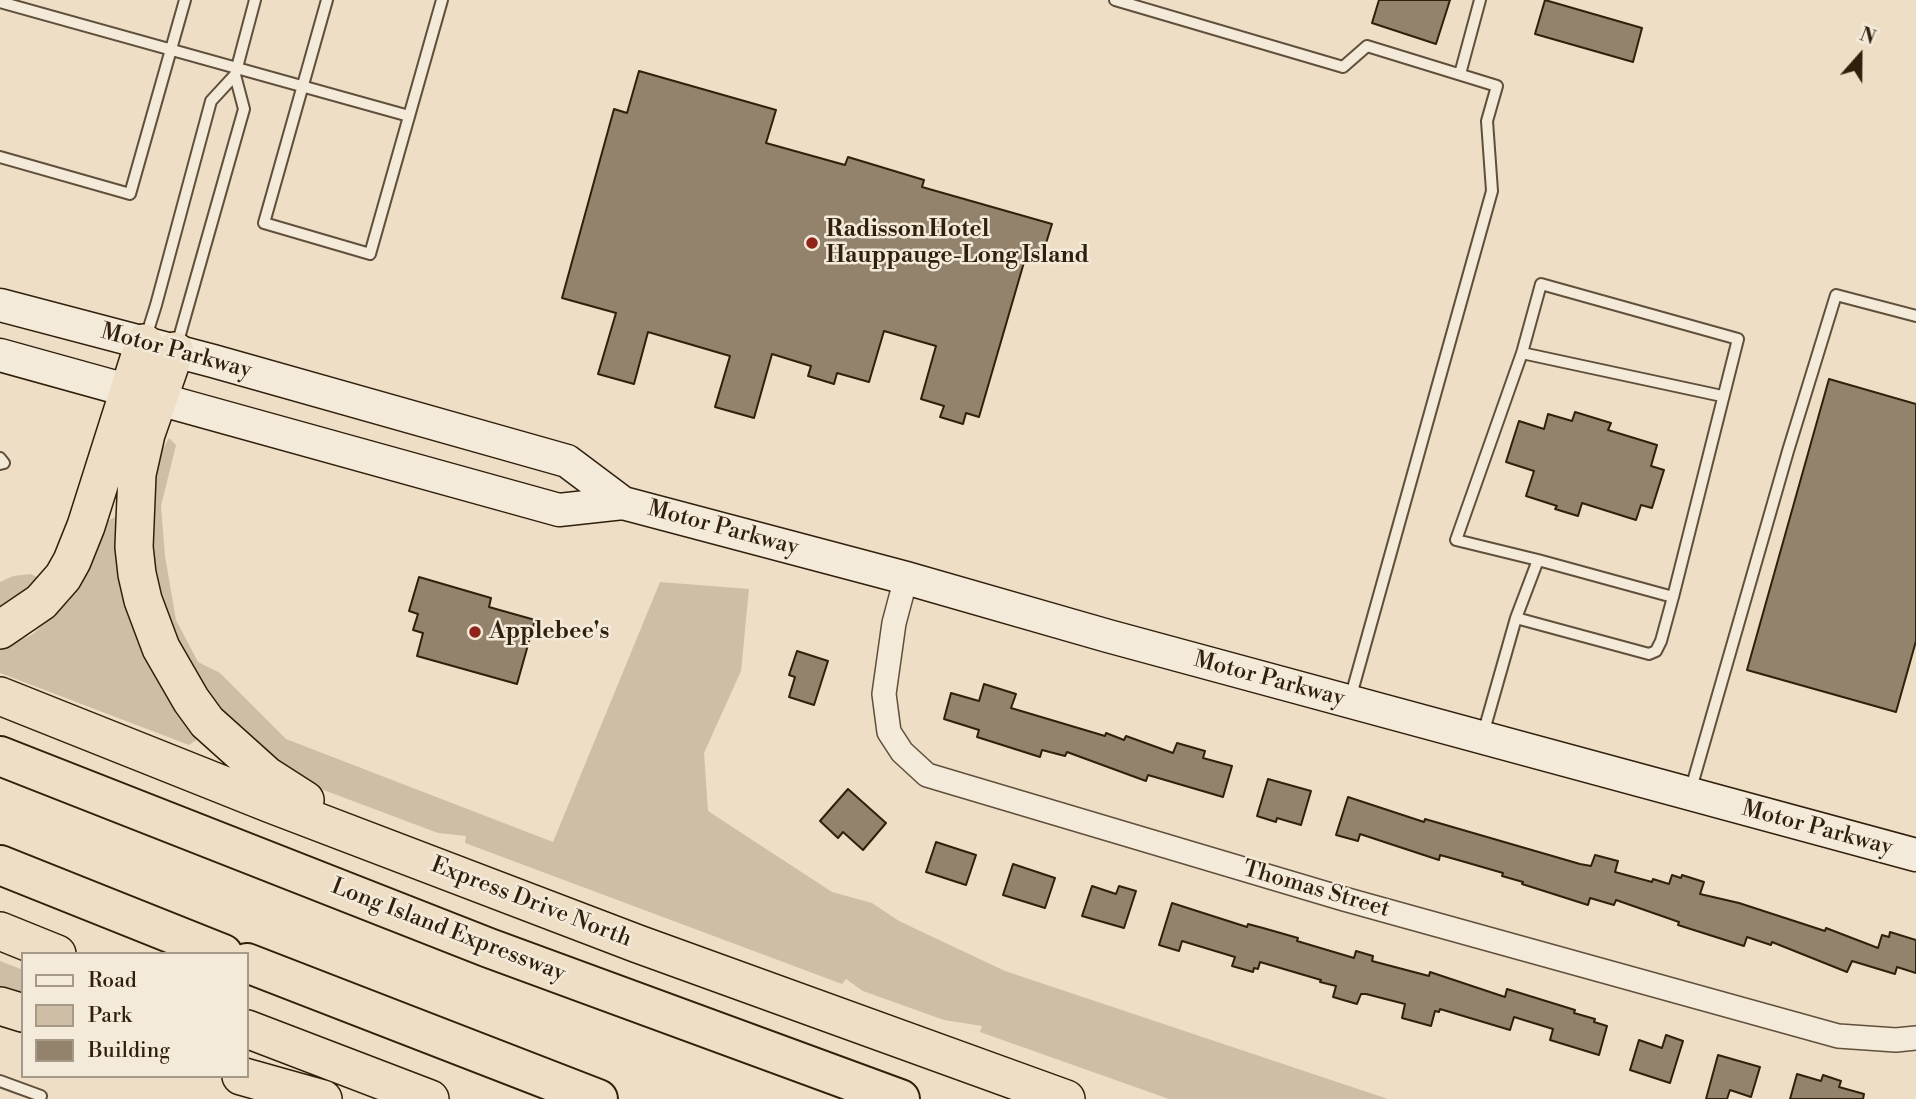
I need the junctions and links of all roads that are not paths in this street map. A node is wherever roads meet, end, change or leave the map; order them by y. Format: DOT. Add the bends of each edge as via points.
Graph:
graph roads {
  1 [pos="185,0"];
  2 [pos="255,0"];
  3 [pos="327,0"];
  4 [pos="442,0"];
  5 [pos="1115,0"];
  6 [pos="1480,0"];
  7 [pos="0,2"];
  8 [pos="171,49"];
  9 [pos="235,71"];
  10 [pos="1460,74"];
  11 [pos="303,87"];
  12 [pos="410,116"];
  13 [pos="0,157"];
  14 [pos="0,304"];
  15 [pos="1916,316"];
  16 [pos="159,347"];
  17 [pos="1522,353"];
  18 [pos="0,355"];
  19 [pos="143,395"];
  20 [pos="1722,396"];
  21 [pos="0,458"];
  22 [pos="0,464"];
  23 [pos="623,503"];
  24 [pos="1538,560"];
  25 [pos="906,578"];
  26 [pos="1673,597"];
  27 [pos="1516,618"];
  28 [pos="0,630"];
  29 [pos="0,696"];
  30 [pos="1349,702"];
  31 [pos="1481,738"];
  32 [pos="0,756"];
  33 [pos="1689,794"];
  34 [pos="390,850"];
  35 [pos="1916,855"];
  36 [pos="0,865"];
  37 [pos="0,931"];
  38 [pos="52,952"];
  39 [pos="218,952"];
  40 [pos="248,963"];
  41 [pos="0,1006"];
  42 [pos="21,1012"];
  43 [pos="248,1028"];
  44 [pos="1916,1038"];
  45 [pos="248,1078"];
  46 [pos="0,1082"];
  47 [pos="41,1096"];
  48 [pos="323,1099"];
  49 [pos="430,1099"];
  50 [pos="598,1099"];
  51 [pos="900,1099"];
  52 [pos="1066,1099"];
  1 -- 8 [label="lane"];
  2 -- 9 [label="lane"];
  3 -- 11 [label="lane"];
  4 -- 12 [label="lane"];
  5 -- 10 [label="lane" via="1343,67 1367,46"];
  6 -- 10 [label="lane"];
  7 -- 8 [label="lane"];
  8 -- 9 [label="lane"];
  8 -- 13 [label="lane" via="130,194"];
  9 -- 11 [label="lane"];
  9 -- 16 [label="lane" via="211,102 156,305"];
  9 -- 16 [label="lane" via="244,109 186,321"];
  10 -- 30 [label="lane" via="1497,86 1487,121 1492,191"];
  11 -- 12 [label="lane"];
  11 -- 12 [label="lane" via="264,223 370,254"];
  14 -- 16 [label="main road, Motor Parkway"];
  15 -- 33 [label="lane" via="1836,295"];
  16 -- 19 [label="highway"];
  16 -- 23 [label="main road, Motor Parkway" via="567,461"];
  17 -- 20 [label="lane"];
  17 -- 20 [label="lane" via="1541,284 1738,339"];
  17 -- 24 [label="lane" via="1456,540"];
  18 -- 19 [label="main road, Motor Parkway"];
  19 -- 23 [label="main road, Motor Parkway" via="559,510"];
  19 -- 28 [label="highway" via="63,577 40,602"];
  19 -- 34 [label="highway" via="134,547 143,600 161,648 199,711 224,740 280,785"];
  20 -- 26 [label="lane"];
  21 -- 22 [label="lane" via="4,463"];
  23 -- 25 [label="main road, Motor Parkway"];
  24 -- 26 [label="lane"];
  24 -- 27 [label="lane"];
  25 -- 30 [label="main road, Motor Parkway"];
  25 -- 44 [label="street, Thomas Street" via="884,694 889,732 927,775 1344,899 1838,1036"];
  26 -- 27 [label="lane" via="1661,640 1649,654"];
  27 -- 31 [label="lane"];
  29 -- 34 [label="highway, Express Drive North"];
  30 -- 31 [label="main road, Motor Parkway"];
  31 -- 33 [label="main road, Motor Parkway"];
  32 -- 51 [label="highway, Long Island Expressway" via="489,948"];
  33 -- 35 [label="main road, Motor Parkway"];
  34 -- 52 [label="highway, Express Drive North"];
  36 -- 39 [label="highway"];
  37 -- 38 [label="highway"];
  40 -- 50 [label="highway"];
  41 -- 42 [label="highway"];
  43 -- 49 [label="highway"];
  45 -- 48 [label="highway"];
  46 -- 47 [label="lane"];
}
